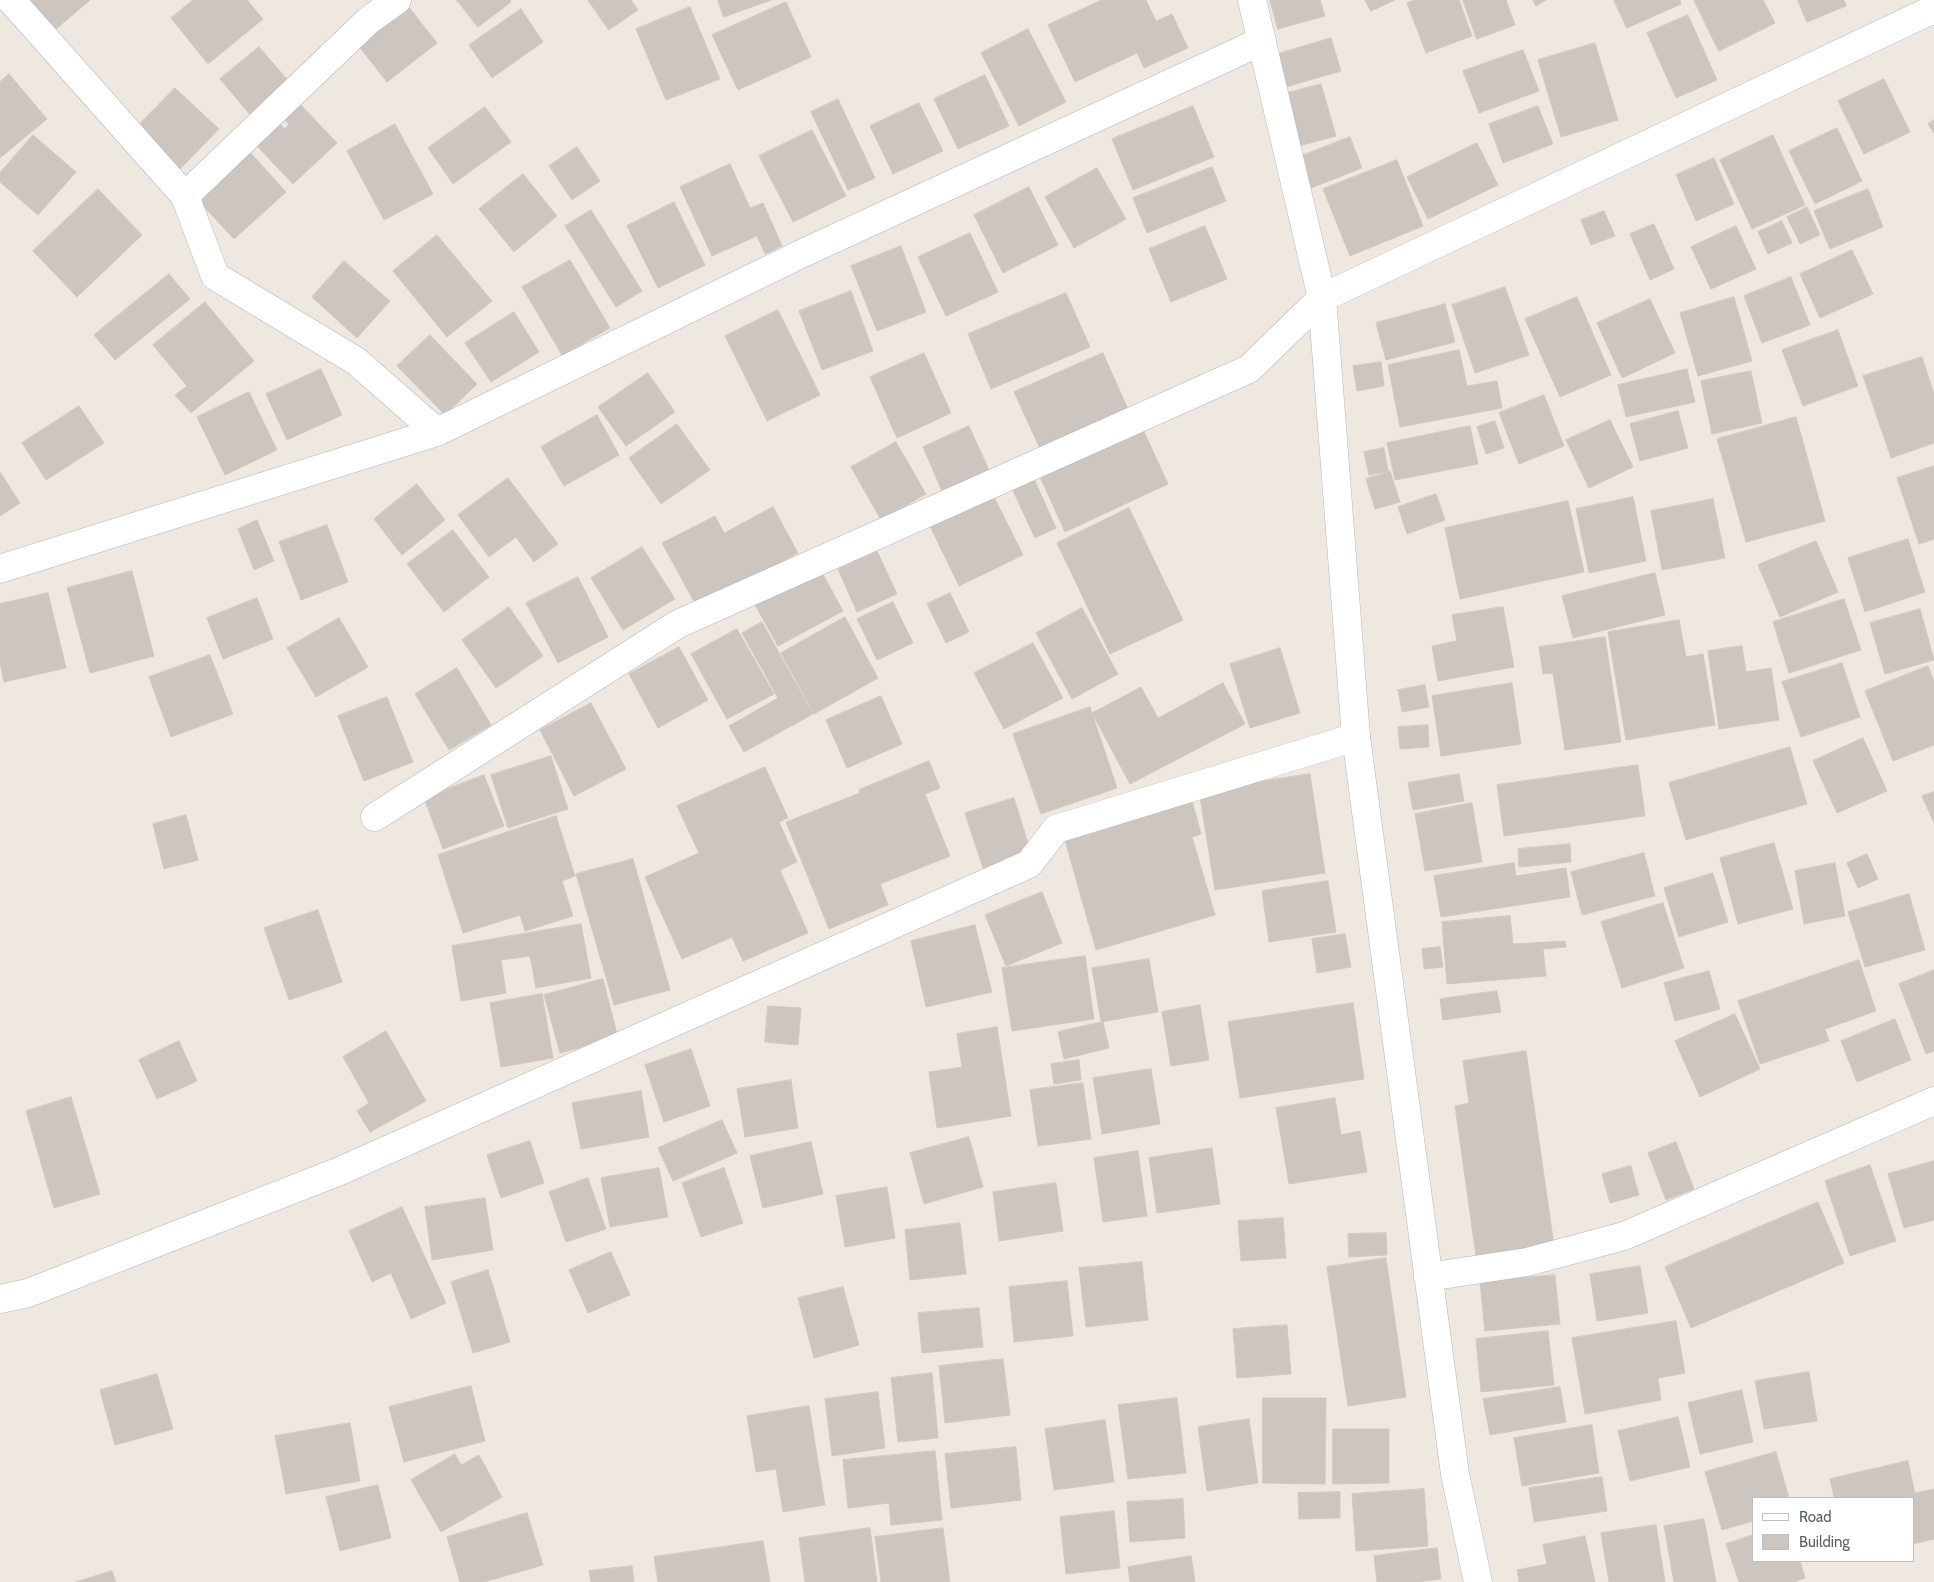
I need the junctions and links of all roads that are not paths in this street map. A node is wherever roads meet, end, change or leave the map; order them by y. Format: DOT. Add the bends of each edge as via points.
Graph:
graph roads {
  1 [pos="11,0"];
  2 [pos="397,0"];
  3 [pos="1252,0"];
  4 [pos="1934,9"];
  5 [pos="1262,41"];
  6 [pos="185,196"];
  7 [pos="1322,298"];
  8 [pos="438,432"];
  9 [pos="0,569"];
  10 [pos="1356,737"];
  11 [pos="375,817"];
  12 [pos="1934,1101"];
  13 [pos="1428,1277"];
  14 [pos="0,1299"];
  15 [pos="1478,1582"];
  1 -- 6 [label="street"];
  2 -- 6 [label="street" via="369,20"];
  3 -- 5 [label="street"];
  4 -- 7 [label="street"];
  5 -- 7 [label="street"];
  5 -- 8 [label="street" via="803,253"];
  6 -- 8 [label="street" via="215,276 356,361"];
  7 -- 10 [label="street"];
  7 -- 11 [label="street" via="1249,369 678,624"];
  8 -- 9 [label="street"];
  10 -- 13 [label="street"];
  10 -- 14 [label="street" via="1056,828 1029,864 358,1163 28,1293"];
  12 -- 13 [label="street" via="1624,1236 1527,1262"];
  13 -- 15 [label="street" via="1455,1474"];
}
